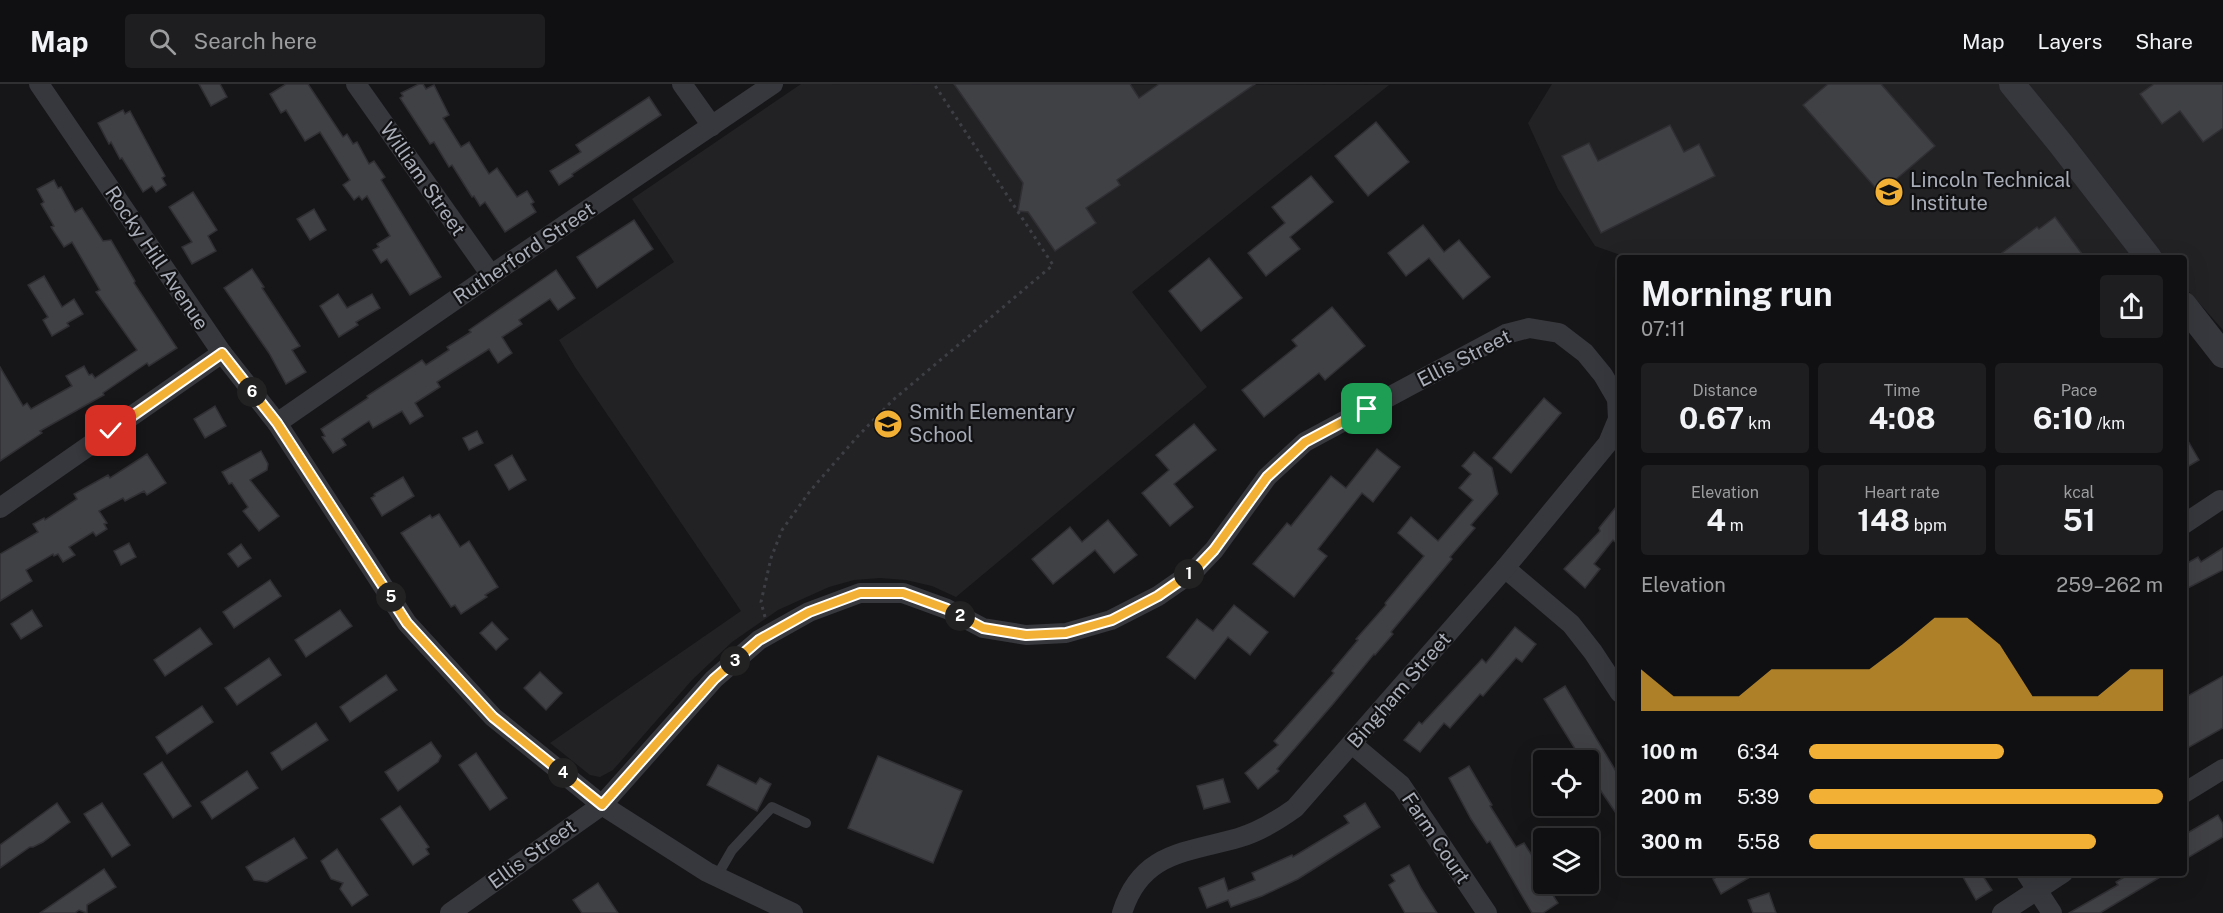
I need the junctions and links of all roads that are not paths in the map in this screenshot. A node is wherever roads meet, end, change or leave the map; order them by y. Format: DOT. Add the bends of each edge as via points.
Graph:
graph roads {
  1 [pos="39,84"];
  2 [pos="356,84"];
  3 [pos="682,84"];
  4 [pos="773,84"];
  5 [pos="2012,84"];
  6 [pos="712,126"];
  7 [pos="2147,255"];
  8 [pos="491,275"];
  9 [pos="2187,309"];
  10 [pos="222,353"];
  11 [pos="2223,355"];
  12 [pos="1617,399"];
  13 [pos="1617,421"];
  14 [pos="277,423"];
  15 [pos="2220,500"];
  16 [pos="0,508"];
  17 [pos="2187,522"];
  18 [pos="1505,568"];
  19 [pos="1617,688"];
  20 [pos="1352,744"];
  21 [pos="2223,769"];
  22 [pos="2187,791"];
  23 [pos="602,805"];
  24 [pos="806,823"];
  25 [pos="717,876"];
  26 [pos="2028,876"];
  27 [pos="2058,876"];
  28 [pos="2037,890"];
  29 [pos="450,913"];
  30 [pos="793,913"];
  31 [pos="1122,913"];
  32 [pos="1486,913"];
  33 [pos="2002,913"];
  34 [pos="2052,913"];
  1 -- 10 [label="street, Rocky Hill Avenue"];
  2 -- 8 [label="street, William Street"];
  3 -- 6 [label="street"];
  4 -- 6 [label="street, Rutherford Street"];
  5 -- 7 [label="street"];
  6 -- 8 [label="street, Rutherford Street"];
  8 -- 14 [label="street, Rutherford Street"];
  9 -- 11 [label="street"];
  10 -- 14 [label="street, Rocky Hill Avenue"];
  10 -- 16 [label="street"];
  12 -- 23 [label="street, Ellis Street" via="1585,353 1559,333 1529,328 1506,334 1305,442 1267,477 1194,571 1112,620 1066,633 1026,635 983,628 903,593 860,593 809,612 759,640 714,679"];
  13 -- 18 [label="street, Bingham Street" via="1608,443"];
  14 -- 23 [label="street, Rocky Hill Avenue" via="407,623 493,717"];
  15 -- 17 [label="street"];
  18 -- 19 [label="street" via="1571,624"];
  18 -- 20 [label="street, Bingham Street"];
  20 -- 31 [label="street, Bingham Street" via="1295,808 1273,824 1158,862 1141,876"];
  20 -- 32 [label="street, Farm Court" via="1401,785"];
  21 -- 22 [label="street"];
  23 -- 25 [label="street, Rocky Hill Avenue"];
  23 -- 29 [label="street, Ellis Street"];
  24 -- 25 [label="lane" via="772,807 732,850"];
  25 -- 30 [label="street, Rocky Hill Avenue"];
  26 -- 28 [label="street"];
  27 -- 28 [label="street"];
  28 -- 33 [label="street"];
  28 -- 34 [label="street"];
}
